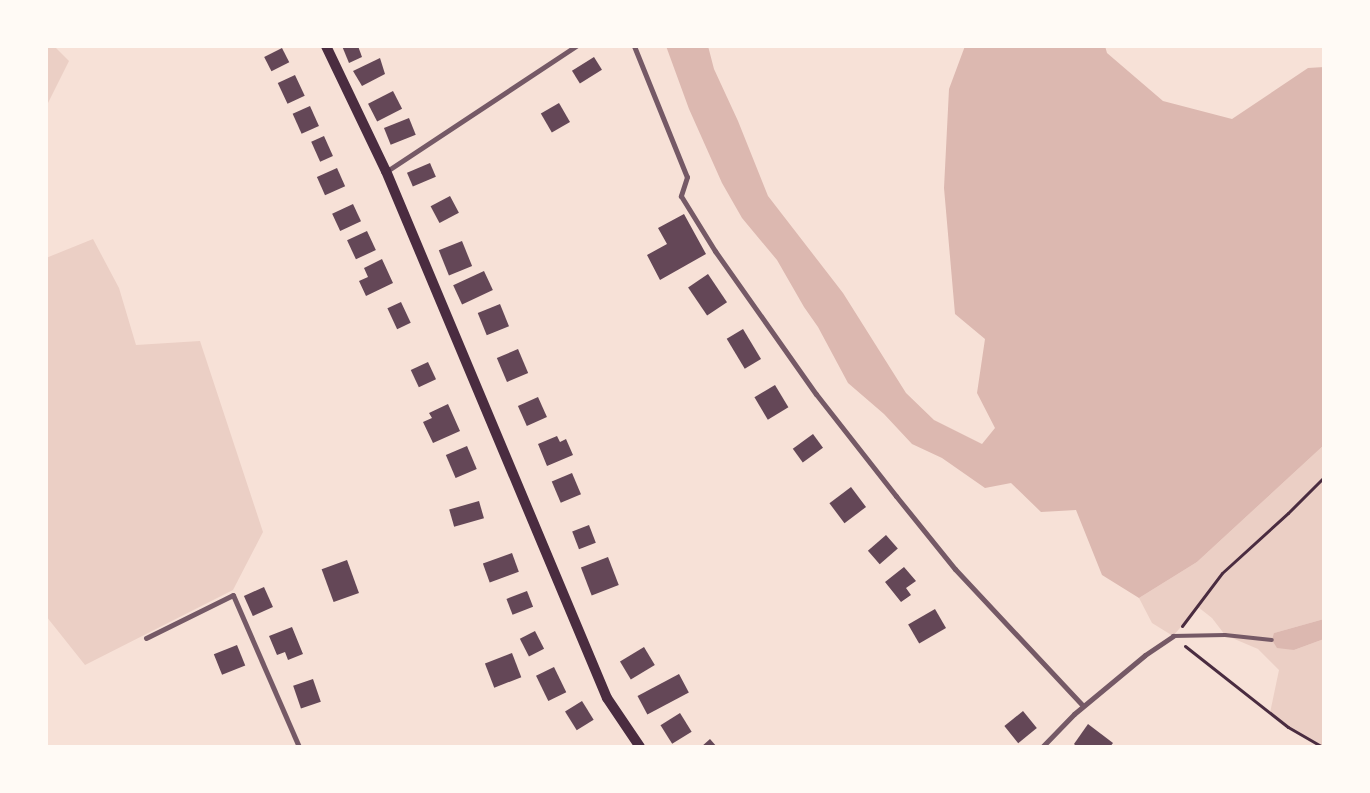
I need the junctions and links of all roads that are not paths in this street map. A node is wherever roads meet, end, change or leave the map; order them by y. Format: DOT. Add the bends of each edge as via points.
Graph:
graph roads {
  1 [pos="326,46"];
  2 [pos="576,46"];
  3 [pos="634,46"];
  4 [pos="386,171"];
  5 [pos="1173,636"];
  6 [pos="146,638"];
  7 [pos="1272,640"];
  8 [pos="1083,706"];
  9 [pos="299,747"];
  10 [pos="640,747"];
  11 [pos="1042,747"];
  1 -- 4 [label="main road"];
  2 -- 4 [label="street"];
  3 -- 8 [label="street" via="687,177 681,196 715,251 816,394 955,569"];
  4 -- 10 [label="main road" via="607,698"];
  5 -- 7 [label="lane" via="1226,635"];
  5 -- 8 [label="street"];
  6 -- 9 [label="street" via="233,595"];
  8 -- 11 [label="street"];
}
